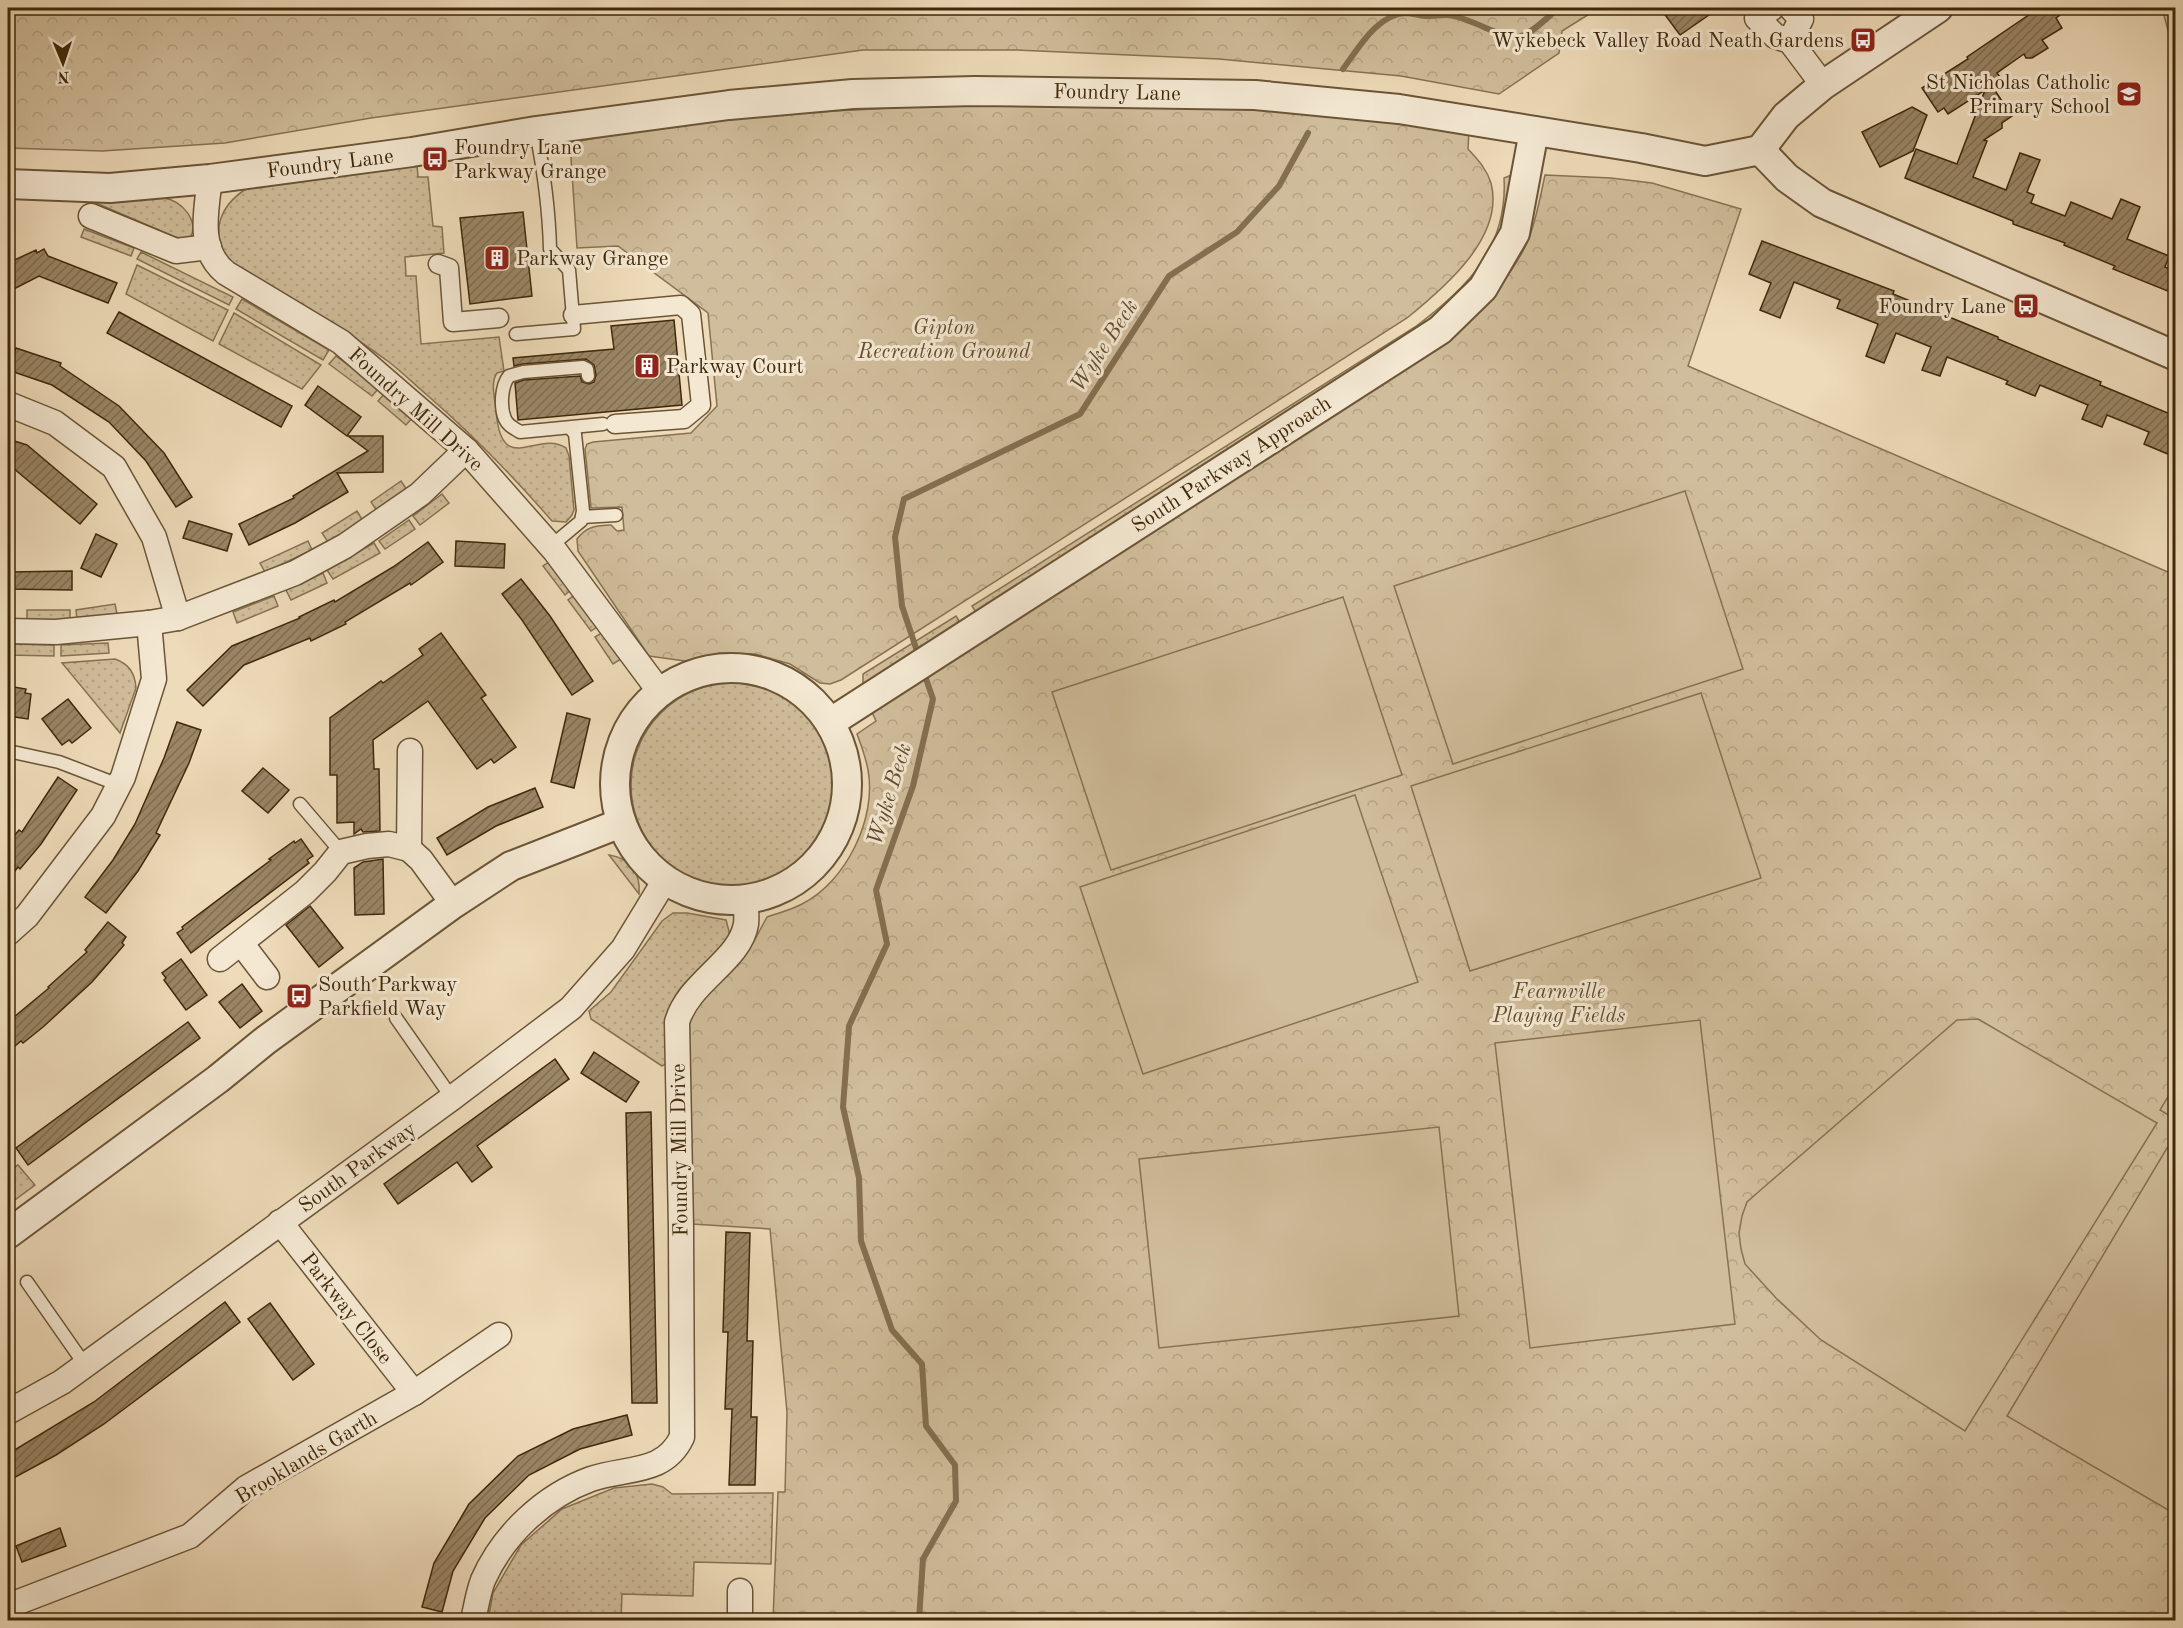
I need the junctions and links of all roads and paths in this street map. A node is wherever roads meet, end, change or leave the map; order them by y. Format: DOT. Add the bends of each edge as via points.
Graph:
graph roads {
  1 [pos="1772,8"];
  2 [pos="1791,8"];
  3 [pos="1938,8"];
  4 [pos="1790,41"];
  5 [pos="1822,85"];
  6 [pos="536,131"];
  7 [pos="1534,131"];
  8 [pos="1760,150"];
  9 [pos="210,178"];
  10 [pos="8,184"];
  11 [pos="91,216"];
  12 [pos="209,247"];
  13 [pos="438,264"];
  14 [pos="573,315"];
  15 [pos="500,318"];
  16 [pos="516,334"];
  17 [pos="2175,356"];
  18 [pos="588,376"];
  19 [pos="8,404"];
  20 [pos="609,424"];
  21 [pos="570,428"];
  22 [pos="466,450"];
  23 [pos="616,515"];
  24 [pos="582,517"];
  25 [pos="551,546"];
  26 [pos="178,618"];
  27 [pos="149,623"];
  28 [pos="8,631"];
  29 [pos="660,692"];
  30 [pos="831,722"];
  31 [pos="8,751"];
  32 [pos="410,751"];
  33 [pos="119,785"];
  34 [pos="300,804"];
  35 [pos="621,823"];
  36 [pos="409,849"];
  37 [pos="341,852"];
  38 [pos="665,879"];
  39 [pos="746,900"];
  40 [pos="453,904"];
  41 [pos="8,933"];
  42 [pos="241,943"];
  43 [pos="220,959"];
  44 [pos="267,978"];
  45 [pos="396,1018"];
  46 [pos="452,1098"];
  47 [pos="280,1222"];
  48 [pos="8,1234"];
  49 [pos="27,1282"];
  50 [pos="499,1335"];
  51 [pos="85,1365"];
  52 [pos="414,1393"];
  53 [pos="8,1412"];
  54 [pos="740,1591"];
  55 [pos="8,1606"];
  56 [pos="473,1620"];
  57 [pos="740,1620"];
  1 -- 4 [label="street" via="1757,18 1776,36"];
  2 -- 4 [label="street" via="1801,20"];
  3 -- 5 [label="street"];
  4 -- 5 [label="street"];
  5 -- 8 [label="street" via="1786,116"];
  6 -- 7 [label="street, Foundry Lane" via="729,105 853,94 975,90 1255,95 1399,109"];
  6 -- 9 [label="street, Foundry Lane" via="412,152"];
  6 -- 14 [label="lane" via="546,177 550,249 569,270"];
  7 -- 8 [label="street, Foundry Lane" via="1705,161"];
  7 -- 30 [label="street, South Parkway Approach" via="1515,233 1483,288 1440,330"];
  8 -- 17 [label="street" via="1787,178 1822,203"];
  9 -- 10 [label="street, Foundry Lane" via="110,188"];
  9 -- 12 [label="street, Foundry Mill Drive" via="205,222"];
  11 -- 12 [label="street" via="176,251"];
  12 -- 22 [label="street, Foundry Mill Drive" via="217,266 341,342"];
  13 -- 15 [label="street" via="448,268 453,322"];
  14 -- 16 [label="lane" via="574,329"];
  14 -- 20 [label="street" via="681,305 691,314 701,405 684,419"];
  18 -- 21 [label="lane" via="583,367 566,368 514,374 504,383 505,418 512,427 520,432"];
  19 -- 26 [label="street" via="54,423 114,467 154,537"];
  20 -- 21 [label="lane"];
  21 -- 24 [label="lane" via="575,434"];
  22 -- 25 [label="street, Foundry Mill Drive"];
  22 -- 26 [label="street" via="420,494 345,546 295,573"];
  23 -- 24 [label="lane"];
  24 -- 25 [label="lane"];
  25 -- 29 [label="street, Foundry Mill Drive"];
  26 -- 27 [label="street"];
  27 -- 28 [label="street" via="56,632"];
  27 -- 33 [label="street" via="154,679"];
  29 -- 30 [label="street" via="694,674 732,667 771,674 805,693"];
  29 -- 35 [label="street" via="638,713 619,751 615,788"];
  30 -- 39 [label="street" via="845,755 848,791 841,826 823,857 796,881"];
  31 -- 33 [label="lane" via="59,762"];
  32 -- 36 [label="street"];
  33 -- 41 [label="street" via="103,816 27,916"];
  34 -- 37 [label="lane"];
  35 -- 38 [label="street" via="638,854"];
  35 -- 40 [label="street" via="511,866"];
  36 -- 37 [label="street" via="389,844"];
  36 -- 40 [label="street"];
  37 -- 42 [label="street" via="305,892"];
  38 -- 39 [label="street" via="696,896"];
  38 -- 46 [label="street, South Parkway" via="623,950 571,1008"];
  39 -- 56 [label="street, Foundry Mill Drive" via="746,925 735,948 688,996 677,1022 682,1437 667,1458 655,1464 590,1479 545,1503 509,1537 483,1581"];
  40 -- 48 [label="street"];
  42 -- 43 [label="street"];
  42 -- 44 [label="street"];
  45 -- 46 [label="lane"];
  46 -- 47 [label="street, South Parkway"];
  47 -- 51 [label="street, South Parkway"];
  47 -- 52 [label="street, Parkway Close"];
  49 -- 51 [label="lane"];
  50 -- 52 [label="street, Brooklands Garth"];
  51 -- 53 [label="street, South Parkway"];
  52 -- 55 [label="street, Brooklands Garth" via="246,1488 190,1536"];
  54 -- 57 [label="street"];
}
